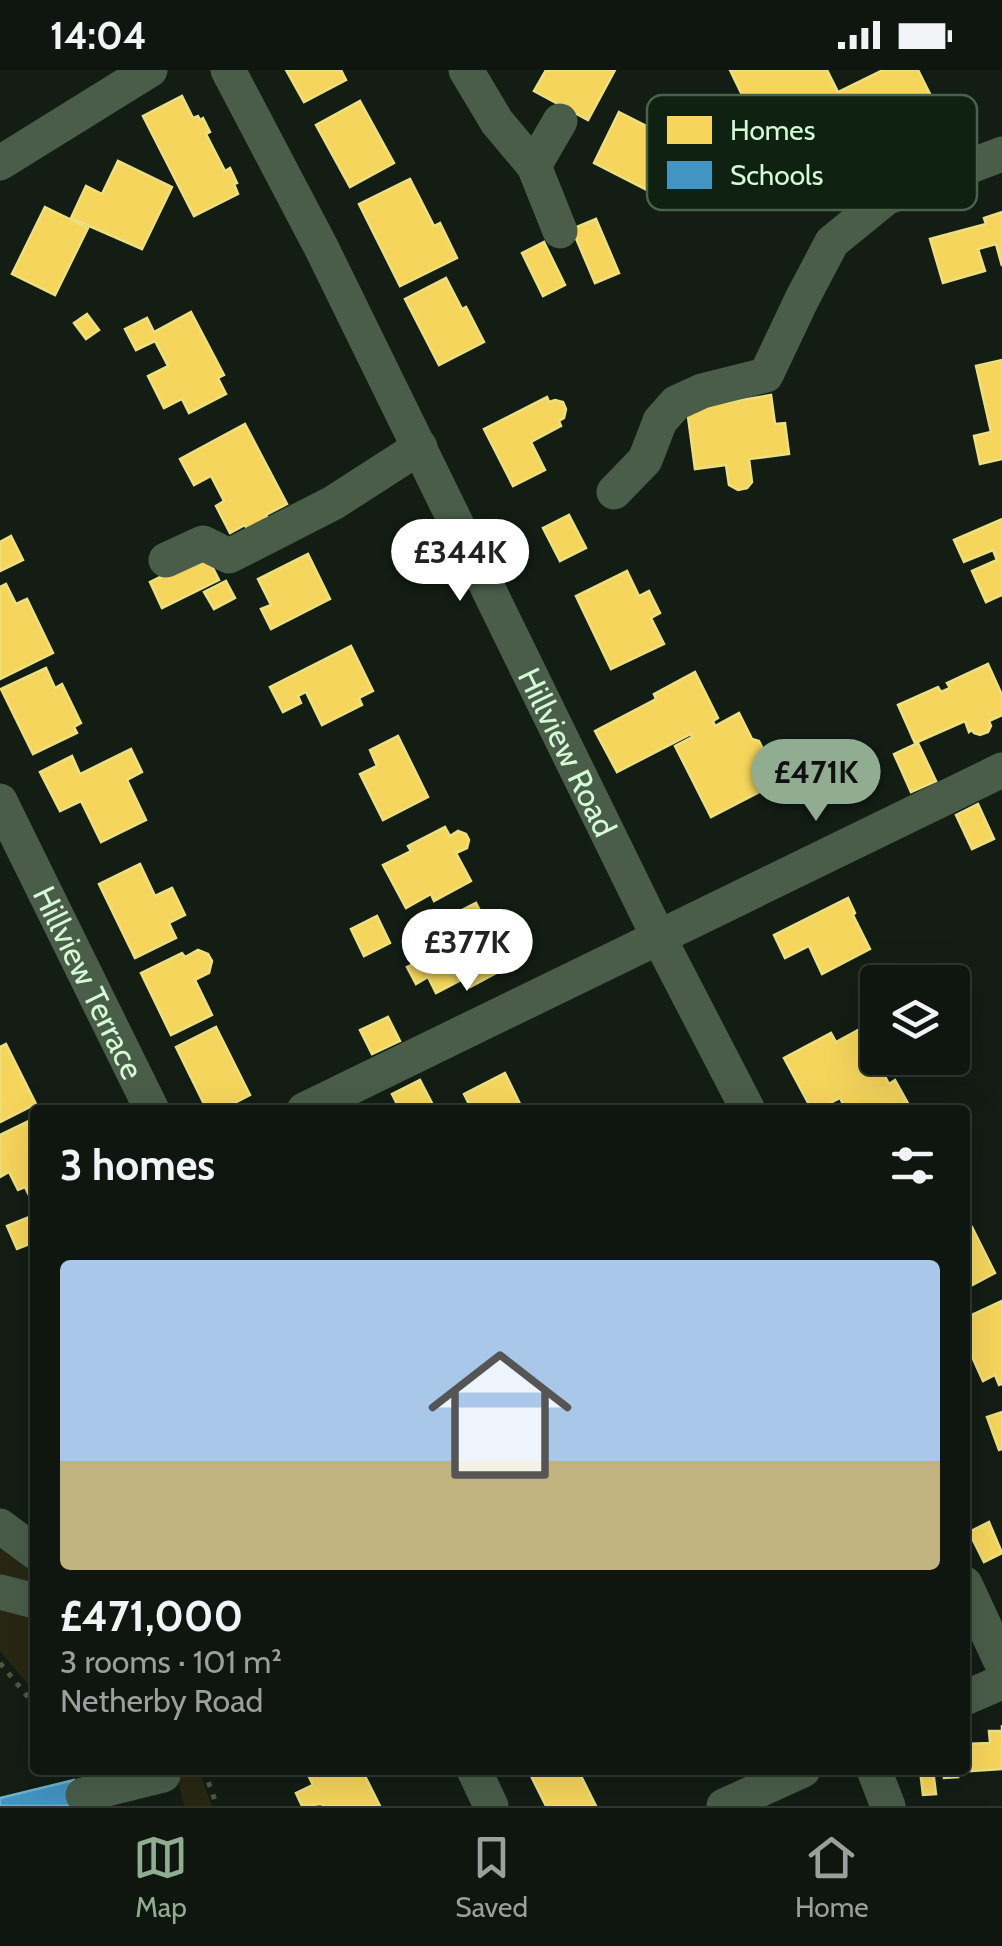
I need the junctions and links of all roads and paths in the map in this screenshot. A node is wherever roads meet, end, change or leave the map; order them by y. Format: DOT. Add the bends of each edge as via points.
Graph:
graph roads {
  1 [pos="150,70"];
  2 [pos="228,70"];
  3 [pos="466,70"];
  4 [pos="560,121"];
  5 [pos="1002,154"];
  6 [pos="0,163"];
  7 [pos="977,163"];
  8 [pos="534,166"];
  9 [pos="871,210"];
  10 [pos="560,230"];
  11 [pos="420,446"];
  12 [pos="614,492"];
  13 [pos="166,560"];
  14 [pos="1002,770"];
  15 [pos="0,801"];
  16 [pos="658,936"];
  17 [pos="150,1105"];
  18 [pos="314,1105"];
  19 [pos="745,1105"];
  20 [pos="0,1526"];
  21 [pos="30,1548"];
  22 [pos="0,1592"];
  23 [pos="970,1595"];
  24 [pos="30,1600"];
  25 [pos="0,1663"];
  26 [pos="1002,1664"];
  27 [pos="1002,1682"];
  28 [pos="970,1696"];
  29 [pos="30,1703"];
  30 [pos="206,1775"];
  31 [pos="476,1775"];
  32 [pos="792,1775"];
  33 [pos="876,1775"];
  34 [pos="164,1784"];
  35 [pos="83,1795"];
  36 [pos="217,1806"];
  37 [pos="491,1806"];
  38 [pos="724,1806"];
  39 [pos="888,1806"];
  1 -- 6 [label="street"];
  2 -- 11 [label="street, Hillview Road"];
  3 -- 8 [label="street"];
  4 -- 8 [label="street"];
  5 -- 7 [label="street"];
  8 -- 10 [label="street"];
  9 -- 12 [label="street" via="832,242 766,375 676,403 660,422 646,460"];
  11 -- 13 [label="street" via="332,503 229,556 203,543"];
  11 -- 16 [label="street, Hillview Road"];
  14 -- 16 [label="street"];
  15 -- 17 [label="street, Hillview Terrace"];
  16 -- 18 [label="street"];
  16 -- 19 [label="street, Hillview Road"];
  20 -- 21 [label="street"];
  22 -- 24 [label="street"];
  23 -- 26 [label="street"];
  25 -- 29 [label="path"];
  27 -- 28 [label="street"];
  30 -- 36 [label="path"];
  31 -- 37 [label="street"];
  32 -- 38 [label="street"];
  33 -- 39 [label="street"];
  34 -- 35 [label="street"];
}
